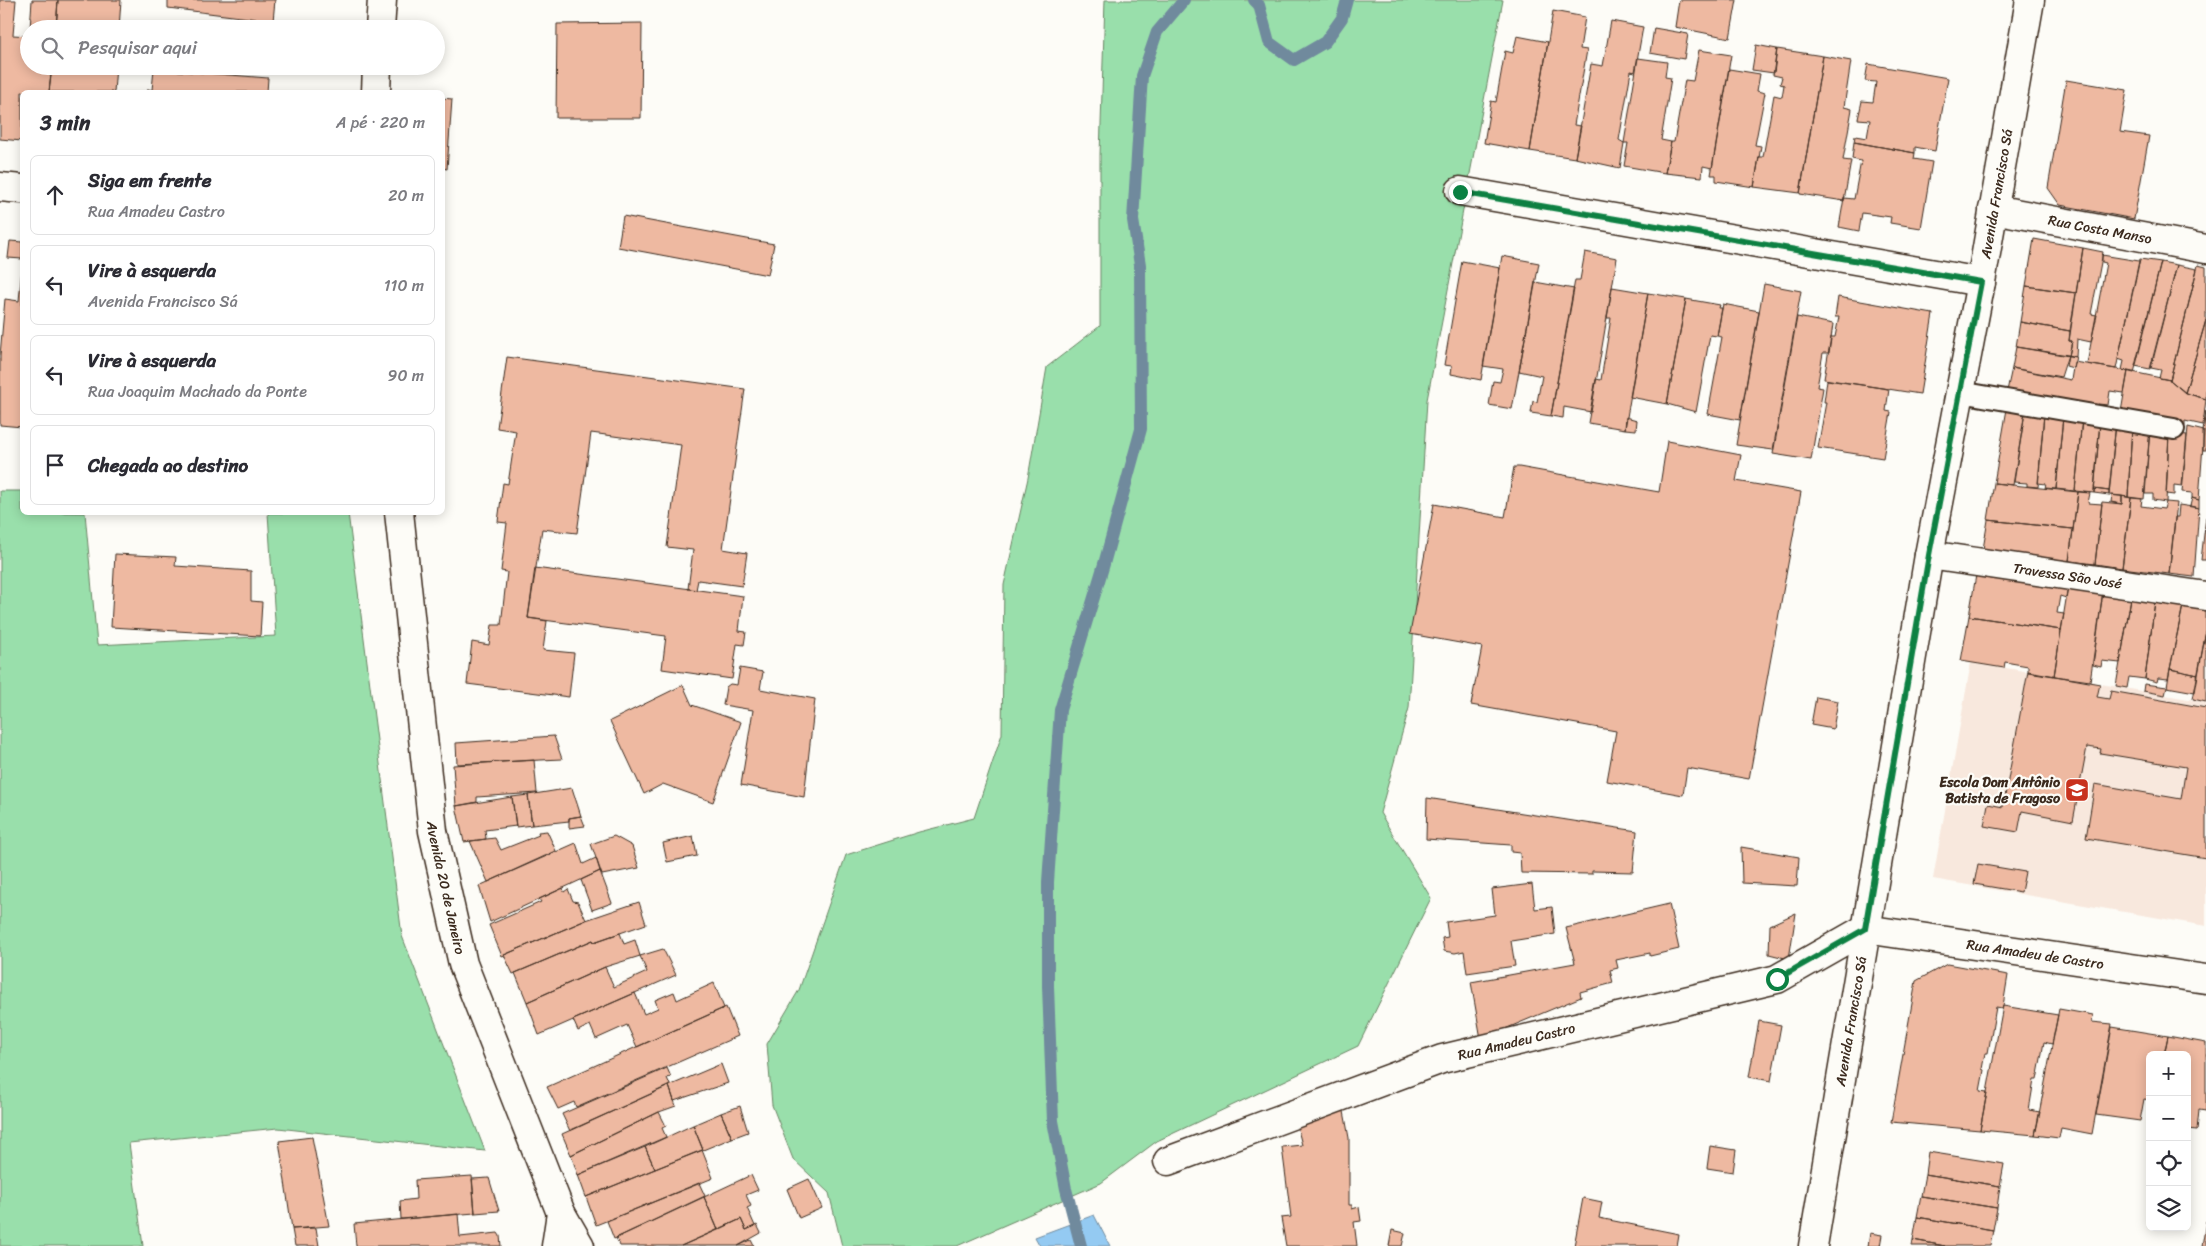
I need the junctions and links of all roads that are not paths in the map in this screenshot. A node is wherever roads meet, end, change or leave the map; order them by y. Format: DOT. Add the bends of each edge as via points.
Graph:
graph roads {
  1 [pos="382,0"];
  2 [pos="2030,0"];
  3 [pos="381,20"];
  4 [pos="377,75"];
  5 [pos="376,90"];
  6 [pos="0,187"];
  7 [pos="20,189"];
  8 [pos="1460,192"];
  9 [pos="1993,209"];
  10 [pos="2206,249"];
  11 [pos="1981,282"];
  12 [pos="1960,392"];
  13 [pos="2174,429"];
  14 [pos="399,515"];
  15 [pos="1929,555"];
  16 [pos="2206,596"];
  17 [pos="1865,929"];
  18 [pos="2206,979"];
  19 [pos="1168,1161"];
  20 [pos="561,1213"];
  21 [pos="556,1246"];
  22 [pos="580,1246"];
  23 [pos="1813,1246"];
  1 -- 3 [label="street"];
  2 -- 9 [label="street, Avenida Francisco Sá"];
  4 -- 5 [label="street"];
  6 -- 7 [label="street"];
  8 -- 11 [label="street"];
  9 -- 10 [label="street, Rua Costa Manso"];
  9 -- 11 [label="street, Avenida Francisco Sá"];
  11 -- 12 [label="street, Avenida Francisco Sá"];
  12 -- 13 [label="lane"];
  12 -- 15 [label="street, Avenida Francisco Sá"];
  14 -- 20 [label="street, Avenida 20 de Janeiro" via="433,831 461,955"];
  15 -- 16 [label="street, Travessa São José"];
  15 -- 17 [label="street, Avenida Francisco Sá"];
  17 -- 18 [label="street, Rua Amadeu de Castro"];
  17 -- 19 [label="street, Rua Amadeu Castro" via="1777,979 1442,1059"];
  17 -- 23 [label="street, Avenida Francisco Sá"];
  20 -- 21 [label="street, Avenida 20 de Janeiro"];
  20 -- 22 [label="street"];
}
